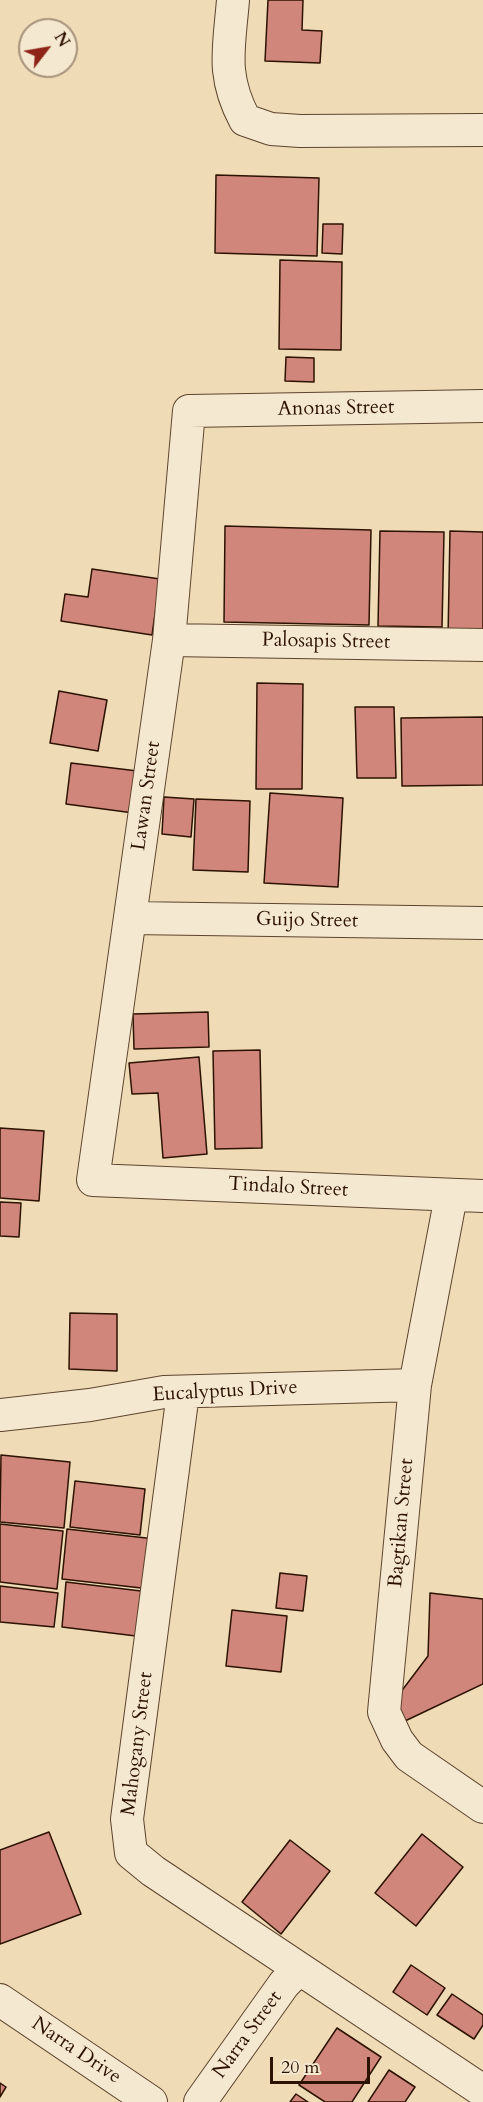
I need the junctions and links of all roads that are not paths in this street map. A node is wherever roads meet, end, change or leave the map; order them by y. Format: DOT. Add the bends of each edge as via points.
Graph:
graph roads {
  1 [pos="232,0"];
  2 [pos="483,130"];
  3 [pos="483,406"];
  4 [pos="189,411"];
  5 [pos="169,640"];
  6 [pos="483,645"];
  7 [pos="131,918"];
  8 [pos="483,923"];
  9 [pos="93,1180"];
  10 [pos="451,1196"];
  11 [pos="483,1196"];
  12 [pos="415,1385"];
  13 [pos="183,1393"];
  14 [pos="0,1415"];
  15 [pos="483,1807"];
  16 [pos="298,1970"];
  17 [pos="0,2000"];
  18 [pos="483,2091"];
  19 [pos="151,2102"];
  20 [pos="200,2102"];
  1 -- 2 [label="street" via="228,68 232,95 245,120 271,129 300,131"];
  3 -- 4 [label="street, Anonas Street"];
  4 -- 5 [label="street, Lawan Street"];
  5 -- 6 [label="street, Palosapis Street"];
  5 -- 7 [label="street, Lawan Street"];
  7 -- 8 [label="street, Guijo Street"];
  7 -- 9 [label="street, Lawan Street"];
  9 -- 10 [label="street, Tindalo Street"];
  10 -- 11 [label="street, Tindalo Street"];
  10 -- 12 [label="street, Bagtikan Street"];
  12 -- 13 [label="street, Eucalyptus Drive"];
  12 -- 15 [label="street, Bagtikan Street" via="384,1712 409,1756"];
  13 -- 14 [label="street, Eucalyptus Drive" via="164,1392 90,1406"];
  13 -- 16 [label="street, Mahogany Street" via="127,1819 131,1852"];
  16 -- 18 [label="street, Mahogany Street"];
  16 -- 20 [label="street, Narra Street"];
  17 -- 19 [label="street, Narra Drive"];
}
